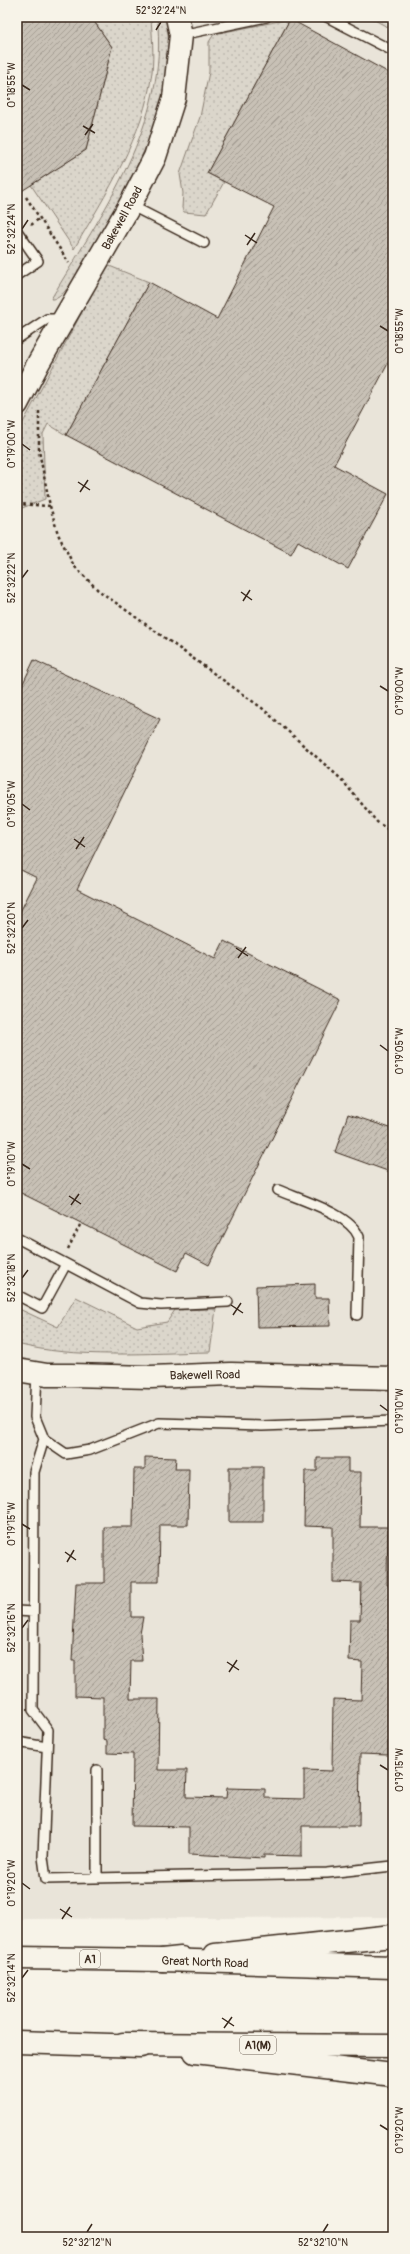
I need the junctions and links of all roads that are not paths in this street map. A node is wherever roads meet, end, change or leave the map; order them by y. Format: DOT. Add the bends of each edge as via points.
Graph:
graph roads {
  1 [pos="266,17"];
  2 [pos="328,17"];
  3 [pos="179,26"];
  4 [pos="393,51"];
  5 [pos="130,205"];
  6 [pos="17,231"];
  7 [pos="204,243"];
  8 [pos="17,275"];
  9 [pos="64,319"];
  10 [pos="17,340"];
  11 [pos="17,404"];
  12 [pos="278,1190"];
  13 [pos="17,1238"];
  14 [pos="64,1263"];
  15 [pos="17,1295"];
  16 [pos="228,1302"];
  17 [pos="357,1316"];
  18 [pos="27,1372"];
  19 [pos="393,1378"];
  20 [pos="393,1421"];
  21 [pos="44,1439"];
  22 [pos="17,1611"];
  23 [pos="33,1612"];
  24 [pos="17,1742"];
  25 [pos="47,1747"];
  26 [pos="98,1770"];
  27 [pos="393,1866"];
  28 [pos="97,1878"];
  29 [pos="393,1936"];
  30 [pos="17,1950"];
  31 [pos="17,1958"];
  32 [pos="45,1958"];
  33 [pos="162,1960"];
  34 [pos="393,1967"];
  35 [pos="17,2042"];
  36 [pos="123,2044"];
  37 [pos="393,2046"];
  38 [pos="393,2075"];
  1 -- 3 [label="lane"];
  2 -- 4 [label="lane"];
  3 -- 5 [label="main road, Bakewell Road" via="174,98 155,157"];
  5 -- 7 [label="lane"];
  5 -- 9 [label="main road, Bakewell Road"];
  6 -- 8 [label="lane" via="38,261"];
  9 -- 10 [label="lane" via="47,320"];
  9 -- 11 [label="main road, Bakewell Road"];
  12 -- 17 [label="lane" via="342,1218 356,1230 359,1237"];
  13 -- 14 [label="lane"];
  14 -- 15 [label="lane" via="42,1308"];
  14 -- 16 [label="lane" via="140,1303 161,1305"];
  18 -- 19 [label="main road, Bakewell Road"];
  18 -- 21 [label="lane" via="35,1417"];
  20 -- 21 [label="lane" via="262,1426 158,1423 90,1450 66,1454"];
  21 -- 23 [label="lane" via="34,1472"];
  22 -- 23 [label="lane"];
  23 -- 25 [label="lane" via="33,1710 48,1730"];
  24 -- 25 [label="lane"];
  25 -- 28 [label="lane" via="43,1857 46,1879"];
  26 -- 28 [label="lane"];
  27 -- 28 [label="lane" via="327,1873"];
  29 -- 33 [label="main road"];
  30 -- 32 [label="lane"];
  31 -- 32 [label="main road, Great North Road / A1"];
  32 -- 33 [label="main road, Great North Road / A1"];
  33 -- 34 [label="main road, Great North Road"];
  35 -- 36 [label="main road"];
  36 -- 37 [label="main road, A1(M)"];
  36 -- 38 [label="main road"];
}
